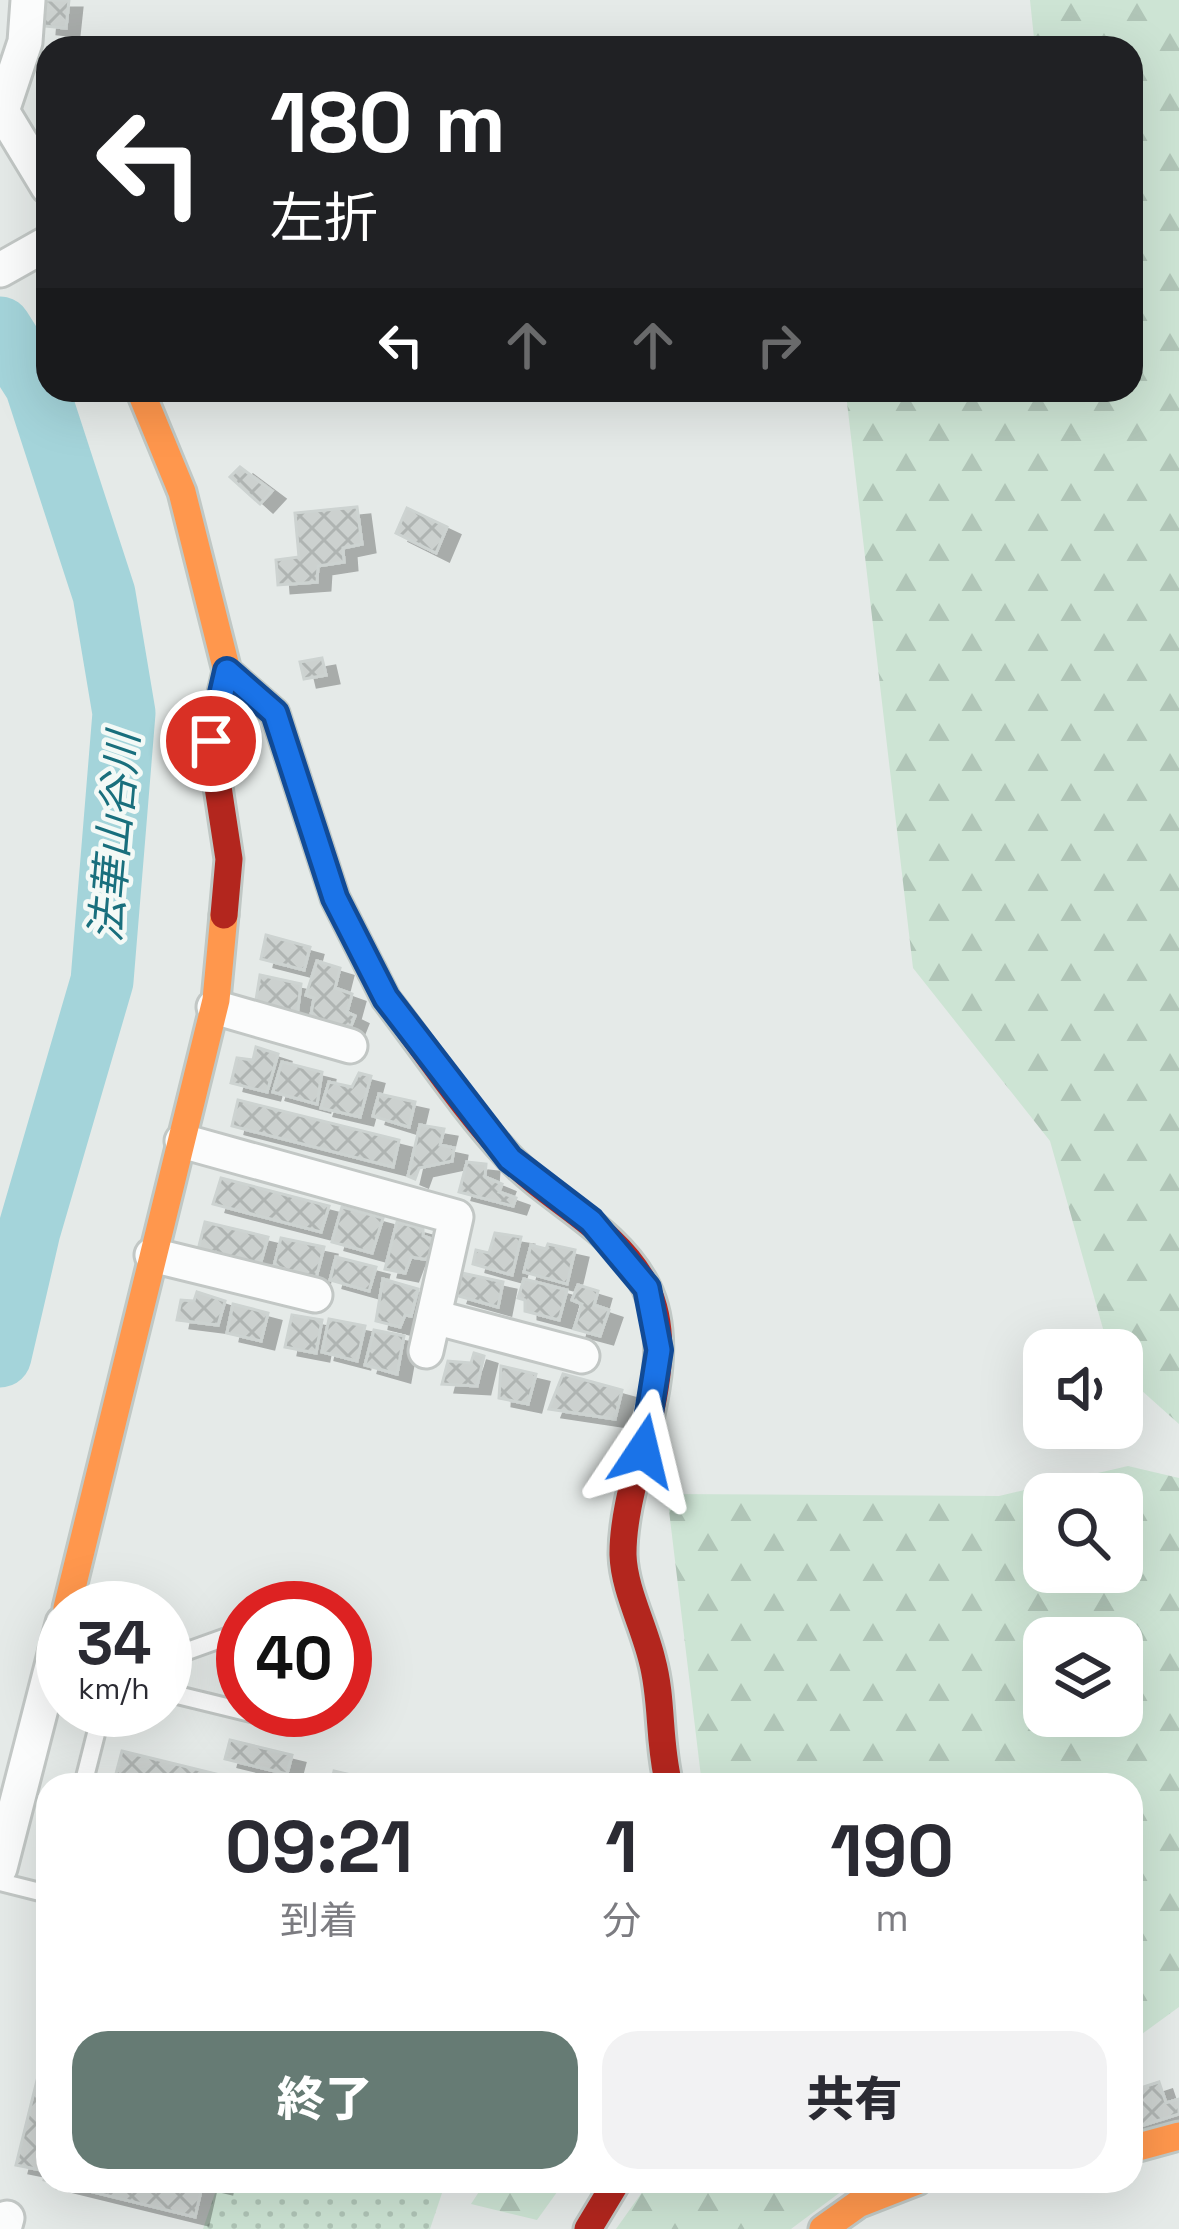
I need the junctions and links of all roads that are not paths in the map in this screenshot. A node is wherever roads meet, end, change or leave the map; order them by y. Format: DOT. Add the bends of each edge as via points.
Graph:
graph roads {
  1 [pos="28,0"];
  2 [pos="36,167"];
  3 [pos="36,249"];
  4 [pos="0,270"];
  5 [pos="145,402"];
  6 [pos="227,671"];
  7 [pos="214,1007"];
  8 [pos="350,1046"];
  9 [pos="182,1141"];
  10 [pos="152,1255"];
  11 [pos="315,1295"];
  12 [pos="434,1317"];
  13 [pos="426,1351"];
  14 [pos="582,1356"];
  15 [pos="74,1581"];
  16 [pos="37,1737"];
  17 [pos="95,1737"];
  18 [pos="86,1773"];
  19 [pos="666,1773"];
  20 [pos="0,1868"];
  21 [pos="0,1882"];
  22 [pos="36,1891"];
  23 [pos="1179,2136"];
  24 [pos="1143,2146"];
  25 [pos="609,2193"];
  26 [pos="886,2193"];
  27 [pos="588,2229"];
  28 [pos="823,2229"];
  1 -- 2 [label="street" via="25,42 2,111"];
  3 -- 4 [label="street"];
  5 -- 6 [label="street" via="182,491"];
  6 -- 7 [label="street" via="211,741 229,859"];
  6 -- 19 [label="street" via="275,713 335,898 386,998 510,1159 591,1221 647,1288 659,1350 624,1514 623,1562 654,1664"];
  7 -- 8 [label="street"];
  7 -- 9 [label="street"];
  9 -- 10 [label="street"];
  9 -- 12 [label="street" via="455,1217"];
  10 -- 11 [label="street"];
  10 -- 15 [label="street"];
  12 -- 13 [label="street"];
  12 -- 14 [label="street"];
  16 -- 20 [label="street"];
  17 -- 18 [label="lane"];
  21 -- 22 [label="lane"];
  23 -- 24 [label="street"];
  25 -- 27 [label="street"];
  26 -- 28 [label="street"];
}
